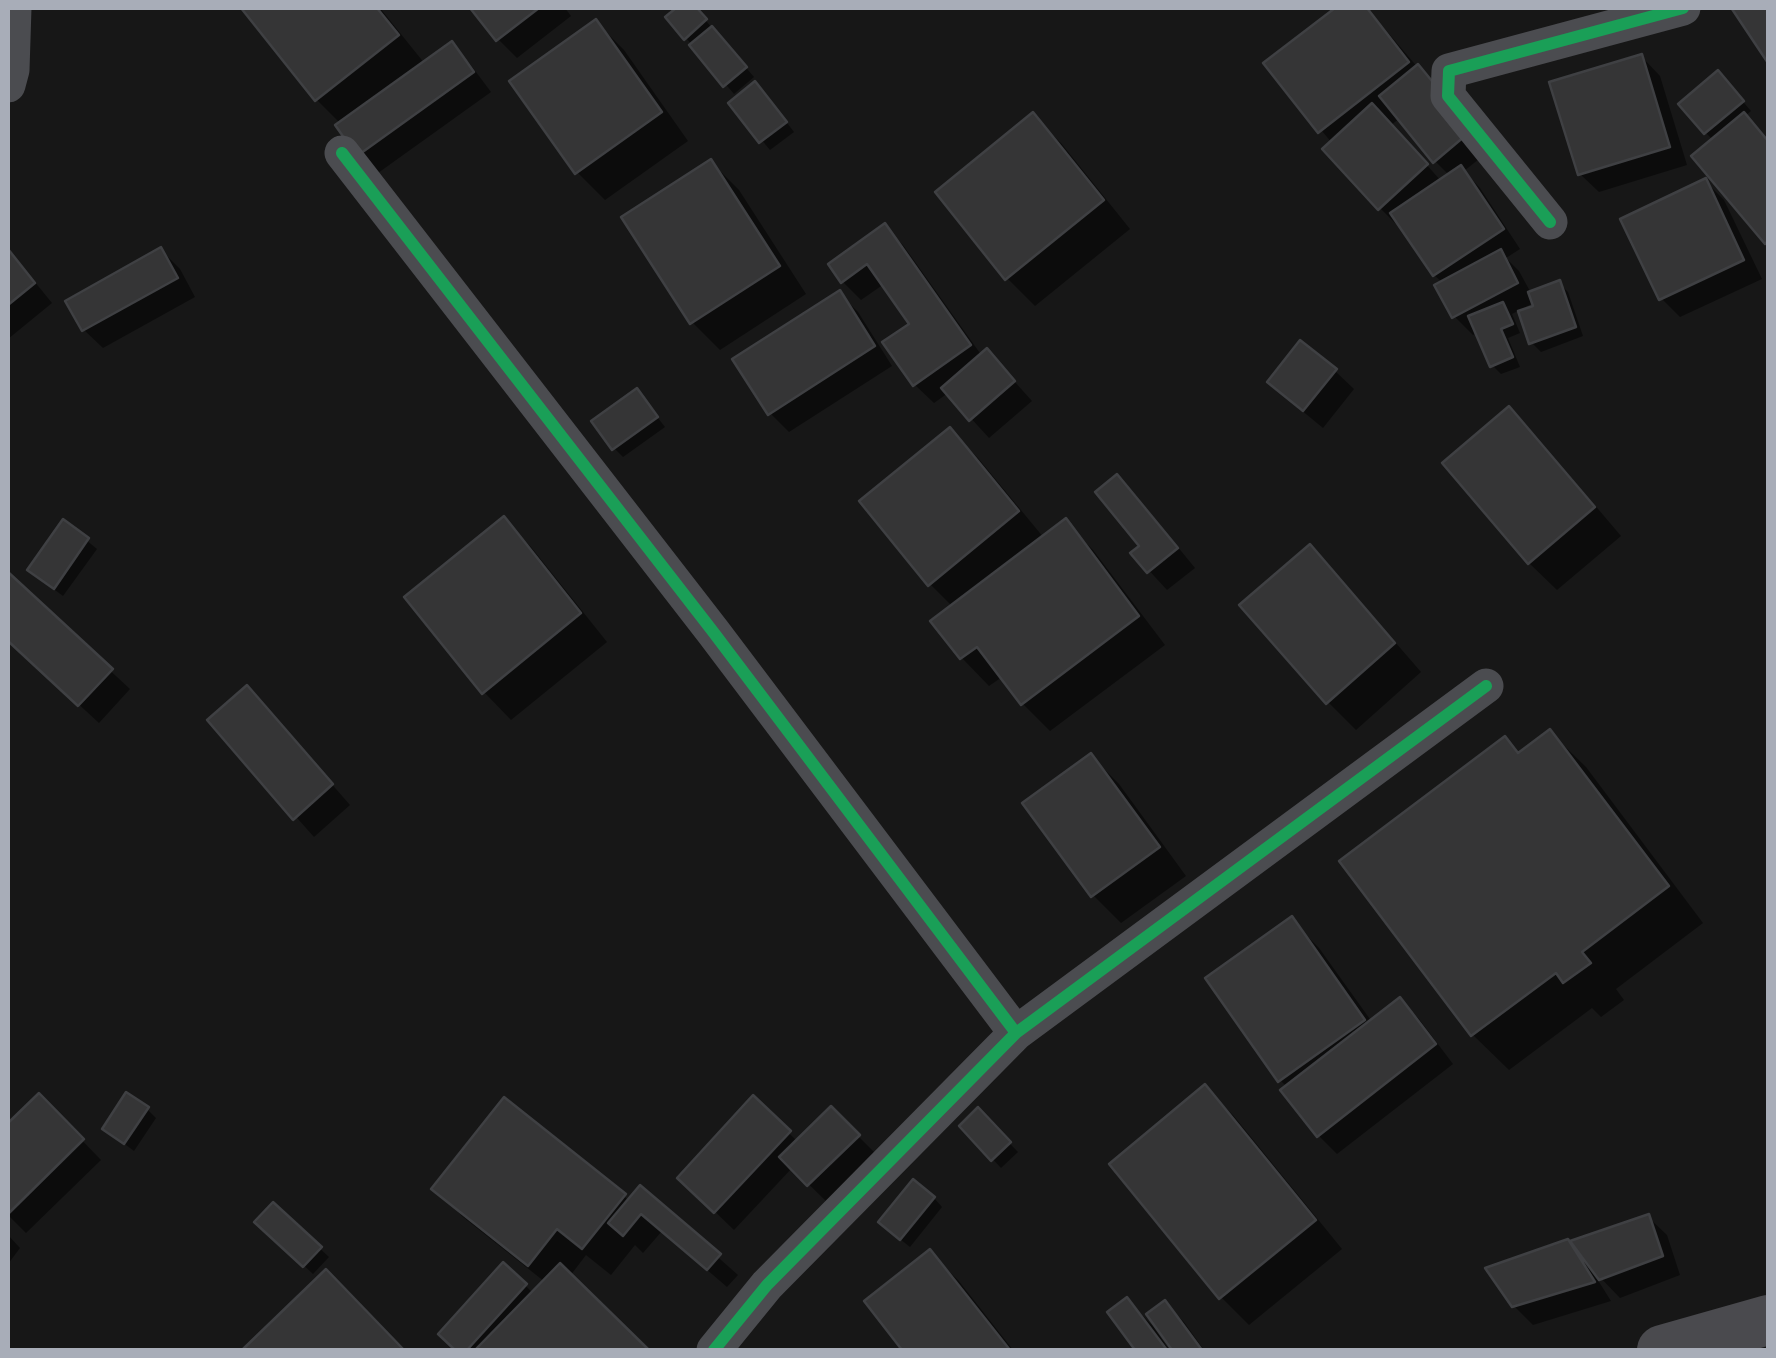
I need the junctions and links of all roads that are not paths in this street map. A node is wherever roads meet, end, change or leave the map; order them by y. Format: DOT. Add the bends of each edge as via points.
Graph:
graph roads {
  1 [pos="14,8"];
  2 [pos="1683,8"];
  3 [pos="8,85"];
  4 [pos="342,153"];
  5 [pos="1550,222"];
  6 [pos="1486,686"];
  7 [pos="1016,1033"];
  8 [pos="1768,1320"];
  9 [pos="714,1350"];
  10 [pos="1662,1350"];
  1 -- 3 [label="street"];
  2 -- 5 [label="street" via="1449,71 1448,96"];
  4 -- 7 [label="street"];
  6 -- 7 [label="street"];
  7 -- 9 [label="street" via="767,1285"];
  8 -- 10 [label="main road"];
}
